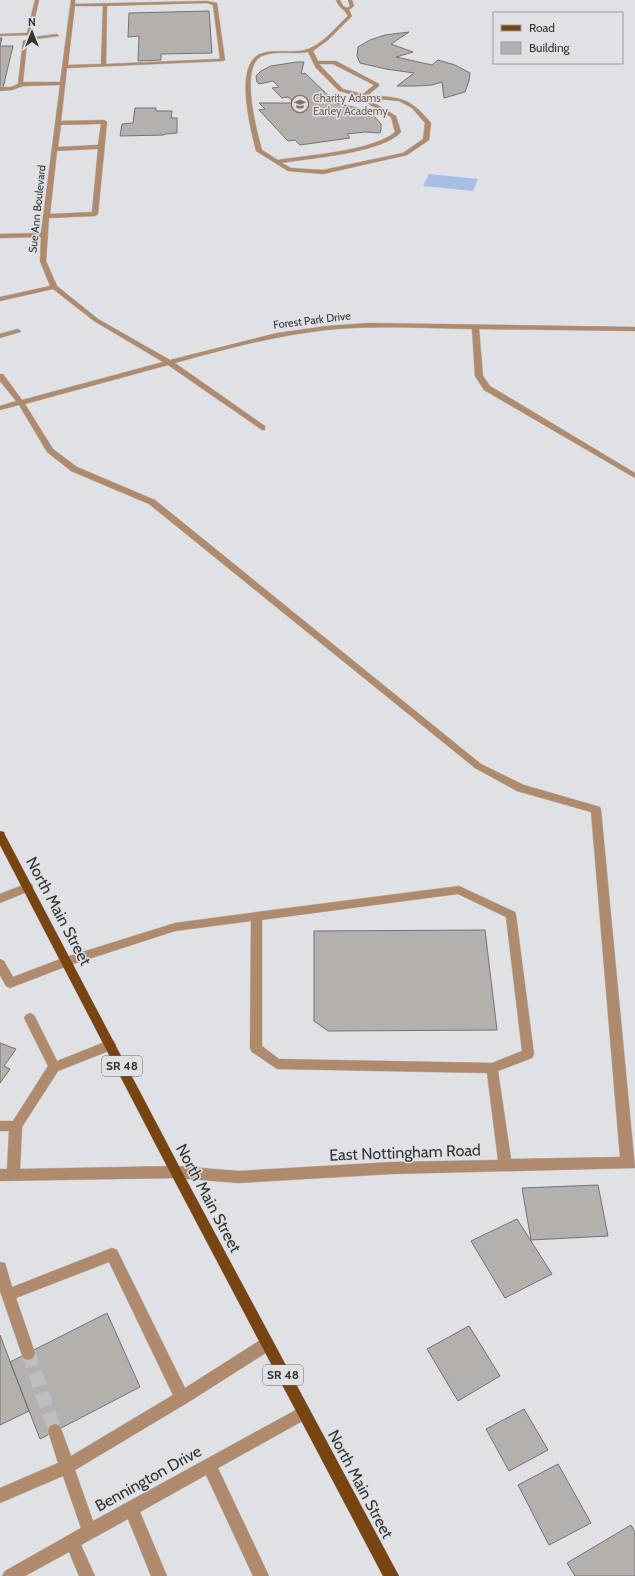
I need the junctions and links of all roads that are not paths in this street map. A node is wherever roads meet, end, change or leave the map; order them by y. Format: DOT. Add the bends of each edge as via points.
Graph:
graph roads {
  1 [pos="37,0"];
  2 [pos="338,0"];
  3 [pos="350,0"];
  4 [pos="73,3"];
  5 [pos="105,4"];
  6 [pos="347,10"];
  7 [pos="29,34"];
  8 [pos="0,35"];
  9 [pos="69,35"];
  10 [pos="57,36"];
  11 [pos="310,51"];
  12 [pos="316,63"];
  13 [pos="103,65"];
  14 [pos="65,66"];
  15 [pos="63,83"];
  16 [pos="22,84"];
  17 [pos="0,89"];
  18 [pos="364,96"];
  19 [pos="58,123"];
  20 [pos="101,147"];
  21 [pos="366,147"];
  22 [pos="55,149"];
  23 [pos="373,151"];
  24 [pos="380,154"];
  25 [pos="387,158"];
  26 [pos="276,162"];
  27 [pos="46,216"];
  28 [pos="44,235"];
  29 [pos="0,236"];
  30 [pos="54,287"];
  31 [pos="0,299"];
  32 [pos="475,327"];
  33 [pos="635,329"];
  34 [pos="18,331"];
  35 [pos="0,336"];
  36 [pos="169,362"];
  37 [pos="0,376"];
  38 [pos="20,403"];
  39 [pos="0,408"];
  40 [pos="262,428"];
  41 [pos="635,476"];
  42 [pos="0,836"];
  43 [pos="28,887"];
  44 [pos="0,898"];
  45 [pos="257,916"];
  46 [pos="66,961"];
  47 [pos="0,964"];
  48 [pos="30,1018"];
  49 [pos="110,1045"];
  50 [pos="54,1067"];
  51 [pos="492,1068"];
  52 [pos="0,1126"];
  53 [pos="16,1126"];
  54 [pos="631,1162"];
  55 [pos="505,1165"];
  56 [pos="176,1172"];
  57 [pos="13,1174"];
  58 [pos="0,1175"];
  59 [pos="0,1268"];
  60 [pos="8,1295"];
  61 [pos="267,1344"];
  62 [pos="28,1353"];
  63 [pos="182,1398"];
  64 [pos="303,1413"];
  65 [pos="55,1431"];
  66 [pos="210,1465"];
  67 [pos="67,1467"];
  68 [pos="0,1496"];
  69 [pos="130,1509"];
  70 [pos="89,1530"];
  71 [pos="72,1541"];
  72 [pos="10,1576"];
  73 [pos="87,1576"];
  74 [pos="159,1576"];
  75 [pos="261,1576"];
  76 [pos="392,1576"];
  1 -- 7 [label="street"];
  2 -- 6 [label="street" via="341,7"];
  3 -- 6 [label="street" via="352,6"];
  4 -- 5 [label="street"];
  4 -- 9 [label="street, Sue Ann Boulevard"];
  5 -- 13 [label="street"];
  5 -- 13 [label="street" via="215,4 223,60"];
  6 -- 11 [label="street" via="350,16"];
  7 -- 8 [label="street"];
  7 -- 10 [label="street"];
  9 -- 10 [label="street"];
  9 -- 14 [label="street, Sue Ann Boulevard"];
  10 -- 16 [label="street" via="34,38 25,42 20,83"];
  11 -- 12 [label="street"];
  11 -- 26 [label="street" via="275,52 257,57 248,74 252,120 259,151"];
  12 -- 18 [label="street" via="341,90"];
  12 -- 18 [label="street" via="334,62 376,85"];
  13 -- 14 [label="street"];
  14 -- 15 [label="street, Sue Ann Boulevard"];
  15 -- 16 [label="street"];
  15 -- 19 [label="street, Sue Ann Boulevard"];
  16 -- 17 [label="street"];
  18 -- 21 [label="street" via="372,104 393,116 398,132 390,139"];
  18 -- 25 [label="street" via="400,100 414,107 428,123 426,140 404,154"];
  19 -- 20 [label="street" via="104,122"];
  19 -- 22 [label="street, Sue Ann Boulevard"];
  20 -- 22 [label="street"];
  20 -- 27 [label="street" via="96,214"];
  21 -- 23 [label="street"];
  21 -- 26 [label="street"];
  22 -- 27 [label="street, Sue Ann Boulevard"];
  24 -- 25 [label="street"];
  25 -- 26 [label="street" via="323,172 290,170"];
  27 -- 28 [label="street, Sue Ann Boulevard"];
  28 -- 29 [label="street"];
  28 -- 30 [label="street, Sue Ann Boulevard" via="43,261"];
  30 -- 31 [label="street"];
  30 -- 36 [label="street, Sue Ann Boulevard" via="96,320"];
  32 -- 33 [label="street, Forest Park Drive"];
  32 -- 36 [label="street, Forest Park Drive" via="369,325 327,328 277,335"];
  32 -- 41 [label="street" via="479,376 487,388"];
  34 -- 35 [label="street"];
  36 -- 38 [label="street, Forest Park Drive"];
  36 -- 40 [label="street, Sue Ann Boulevard"];
  37 -- 38 [label="street"];
  38 -- 39 [label="street, Forest Park Drive"];
  38 -- 54 [label="street" via="50,450 74,469 152,502 478,766 521,788 596,810"];
  42 -- 43 [label="main road, North Main Street / SR 48"];
  43 -- 44 [label="street"];
  43 -- 46 [label="main road, North Main Street / SR 48"];
  45 -- 46 [label="street" via="175,927"];
  45 -- 51 [label="street" via="256,1048 277,1064"];
  45 -- 51 [label="street" via="459,890 511,915 528,1054"];
  46 -- 47 [label="street" via="10,983"];
  46 -- 49 [label="main road, North Main Street / SR 48"];
  48 -- 50 [label="street"];
  49 -- 50 [label="street"];
  49 -- 56 [label="main road, North Main Street / SR 48"];
  50 -- 53 [label="street"];
  51 -- 55 [label="street"];
  52 -- 53 [label="street"];
  53 -- 57 [label="street"];
  54 -- 55 [label="street, East Nottingham Road"];
  55 -- 56 [label="street, East Nottingham Road" via="392,1168 239,1177"];
  56 -- 57 [label="street, East Nottingham Road"];
  56 -- 61 [label="main road, North Main Street / SR 48"];
  57 -- 58 [label="street, East Nottingham Road"];
  59 -- 60 [label="street"];
  60 -- 62 [label="street"];
  60 -- 63 [label="street" via="112,1254"];
  61 -- 63 [label="street"];
  61 -- 64 [label="main road, North Main Street / SR 48"];
  63 -- 67 [label="street"];
  64 -- 66 [label="street, Bennington Drive"];
  64 -- 76 [label="main road, North Main Street / SR 48"];
  65 -- 67 [label="street"];
  66 -- 69 [label="street, Bennington Drive"];
  66 -- 75 [label="street"];
  67 -- 68 [label="street"];
  67 -- 70 [label="street"];
  69 -- 70 [label="street, Bennington Drive"];
  69 -- 74 [label="street"];
  70 -- 71 [label="street, Bennington Drive"];
  71 -- 72 [label="street, Bennington Drive"];
  71 -- 73 [label="street"];
}
